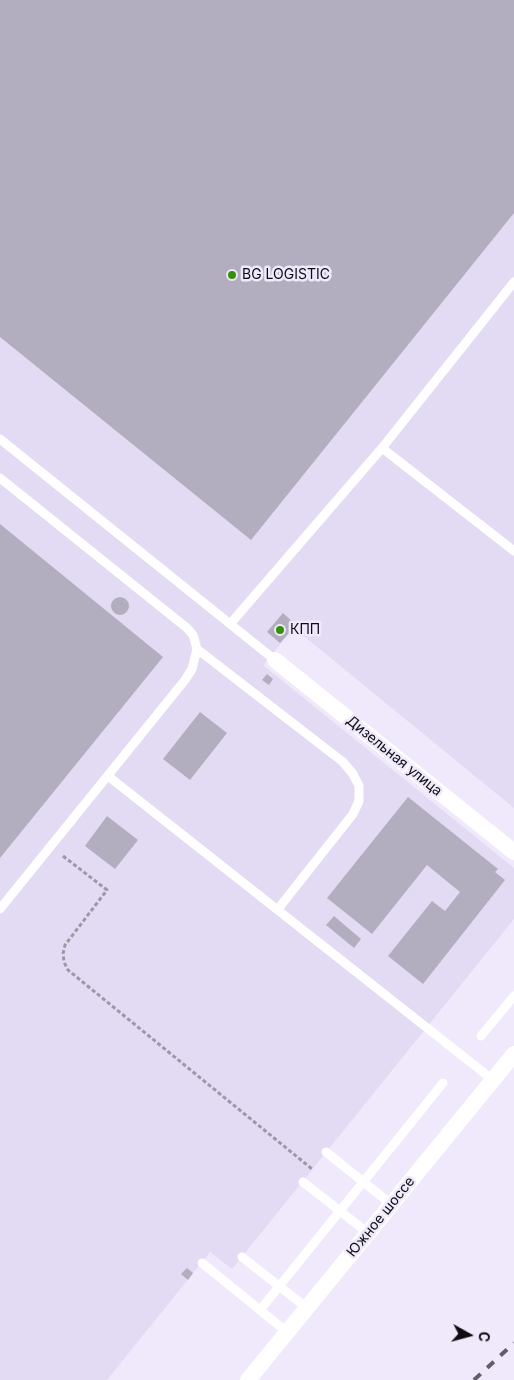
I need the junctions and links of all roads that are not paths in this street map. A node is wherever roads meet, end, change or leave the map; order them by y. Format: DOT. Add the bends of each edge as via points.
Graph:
graph roads {
  1 [pos="514,282"];
  2 [pos="0,439"];
  3 [pos="382,448"];
  4 [pos="0,478"];
  5 [pos="514,551"];
  6 [pos="231,624"];
  7 [pos="197,649"];
  8 [pos="275,660"];
  9 [pos="108,776"];
  10 [pos="514,852"];
  11 [pos="0,909"];
  12 [pos="278,910"];
  13 [pos="514,996"];
  14 [pos="481,1036"];
  15 [pos="514,1054"];
  16 [pos="493,1080"];
  17 [pos="443,1083"];
  18 [pos="326,1152"];
  19 [pos="303,1182"];
  20 [pos="363,1182"];
  21 [pos="391,1204"];
  22 [pos="340,1211"];
  23 [pos="368,1233"];
  24 [pos="242,1257"];
  25 [pos="202,1263"];
  26 [pos="280,1286"];
  27 [pos="307,1308"];
  28 [pos="260,1310"];
  29 [pos="287,1332"];
  30 [pos="248,1380"];
  1 -- 3 [label="lane"];
  2 -- 6 [label="lane"];
  3 -- 5 [label="lane"];
  3 -- 6 [label="lane"];
  4 -- 7 [label="lane" via="187,628"];
  6 -- 8 [label="lane"];
  7 -- 9 [label="lane" via="192,669 185,680"];
  7 -- 12 [label="lane" via="343,762 359,786 359,801 353,814"];
  8 -- 10 [label="street, Дизельная улица"];
  9 -- 11 [label="lane"];
  9 -- 12 [label="lane"];
  12 -- 16 [label="lane"];
  13 -- 14 [label="lane"];
  15 -- 16 [label="street, Южное шоссе"];
  16 -- 21 [label="street, Южное шоссе"];
  17 -- 20 [label="lane"];
  18 -- 20 [label="lane"];
  19 -- 22 [label="lane"];
  20 -- 21 [label="lane"];
  20 -- 22 [label="lane"];
  21 -- 23 [label="street, Южное шоссе"];
  22 -- 23 [label="lane"];
  22 -- 26 [label="lane"];
  23 -- 27 [label="street, Южное шоссе"];
  24 -- 26 [label="lane"];
  25 -- 28 [label="lane"];
  26 -- 27 [label="lane"];
  26 -- 28 [label="lane"];
  27 -- 29 [label="street, Южное шоссе"];
  28 -- 29 [label="lane"];
  29 -- 30 [label="street, Южное шоссе"];
}
